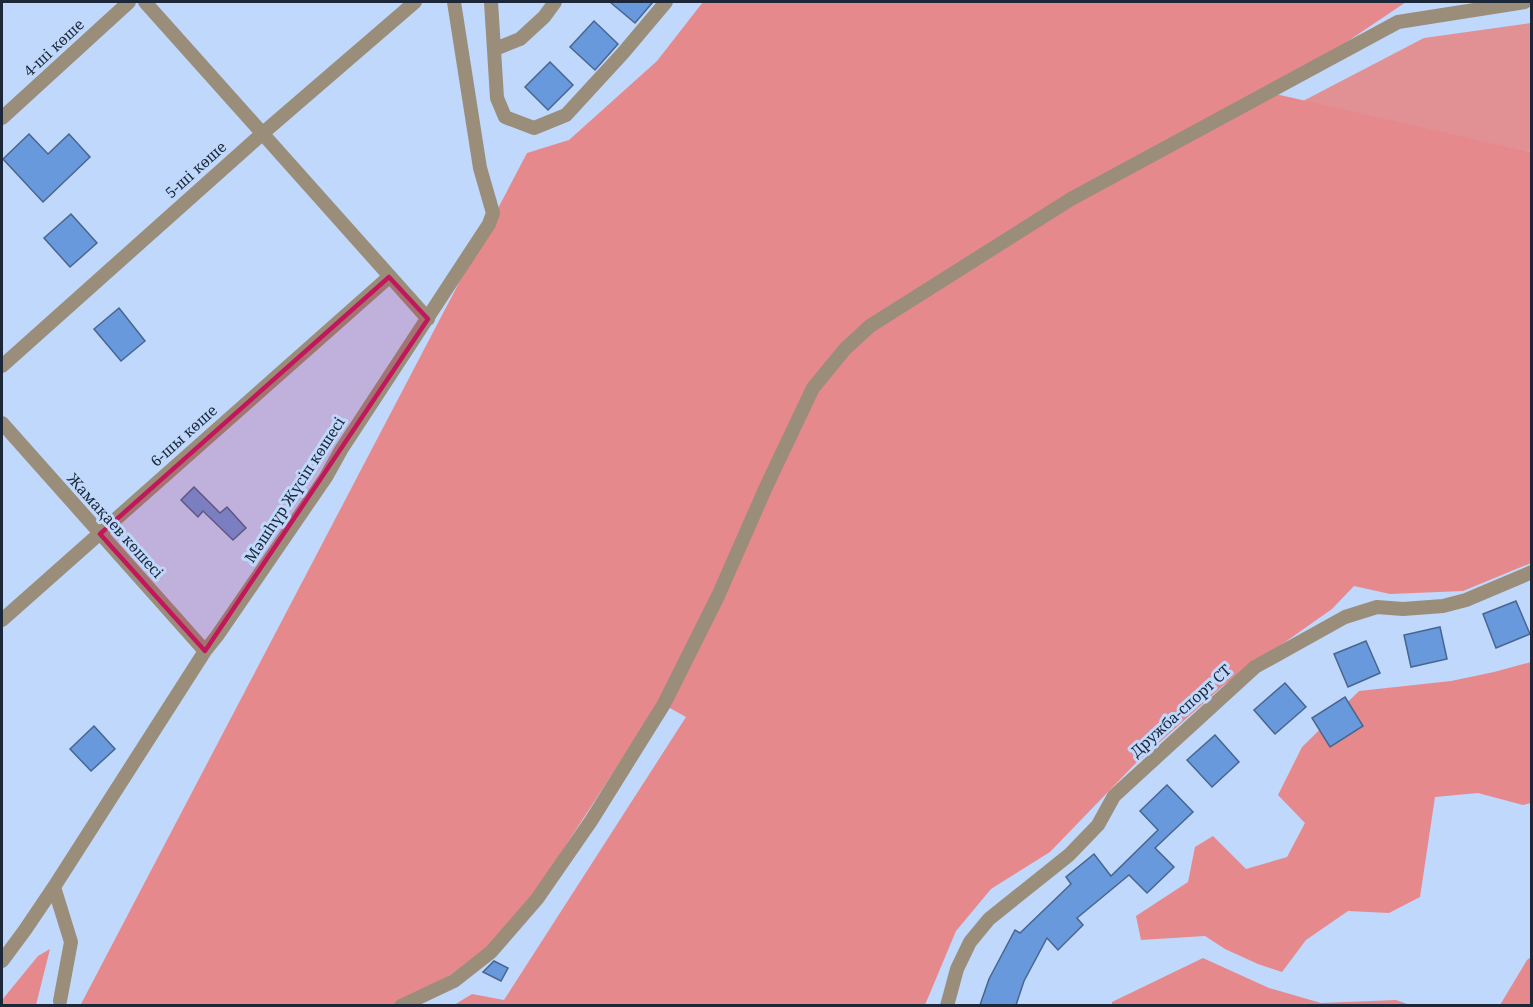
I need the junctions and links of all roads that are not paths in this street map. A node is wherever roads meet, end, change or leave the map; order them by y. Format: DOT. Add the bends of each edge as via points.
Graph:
graph roads {
  1 [pos="129,2"];
  2 [pos="145,2"];
  3 [pos="415,2"];
  4 [pos="454,2"];
  5 [pos="491,2"];
  6 [pos="555,2"];
  7 [pos="666,2"];
  8 [pos="1525,2"];
  9 [pos="495,49"];
  10 [pos="2,118"];
  11 [pos="263,133"];
  12 [pos="389,277"];
  13 [pos="428,319"];
  14 [pos="2,366"];
  15 [pos="2,423"];
  16 [pos="100,534"];
  17 [pos="1532,572"];
  18 [pos="2,620"];
  19 [pos="205,651"];
  20 [pos="54,887"];
  21 [pos="2,961"];
  22 [pos="60,1001"];
  23 [pos="401,1005"];
  24 [pos="947,1005"];
  1 -- 10 [label="street, 4-ші көше"];
  2 -- 11 [label="street"];
  3 -- 11 [label="street, 5-ші көше"];
  4 -- 13 [label="street, Мәшhүр Жүсіп көшесі" via="480,168 493,213"];
  5 -- 9 [label="street"];
  6 -- 9 [label="street" via="520,39"];
  7 -- 9 [label="street" via="566,115 534,128 505,117 497,98"];
  8 -- 23 [label="street" via="1398,22 1071,199 870,326 813,388 664,704 591,821 537,899 490,952 454,981"];
  11 -- 12 [label="street"];
  11 -- 14 [label="street, 5-ші көше"];
  12 -- 13 [label="street"];
  12 -- 16 [label="street, 6-шы көше"];
  13 -- 19 [label="street, Мәшhүр Жүсіп көшесі" via="326,477"];
  15 -- 16 [label="street, Жамақаев көшесі"];
  16 -- 18 [label="street, 6-шы көше"];
  16 -- 19 [label="street, Жамақаев көшесі"];
  17 -- 24 [label="street, Дружба-спорт СТ" via="1443,606 1377,607 1345,617 1255,667 1114,796 1098,825 1068,855 989,920 970,942"];
  19 -- 20 [label="street, Мәшhүр Жүсіп көшесі"];
  20 -- 21 [label="street, Мәшhүр Жүсіп көшесі"];
  20 -- 22 [label="street" via="71,942"];
}
